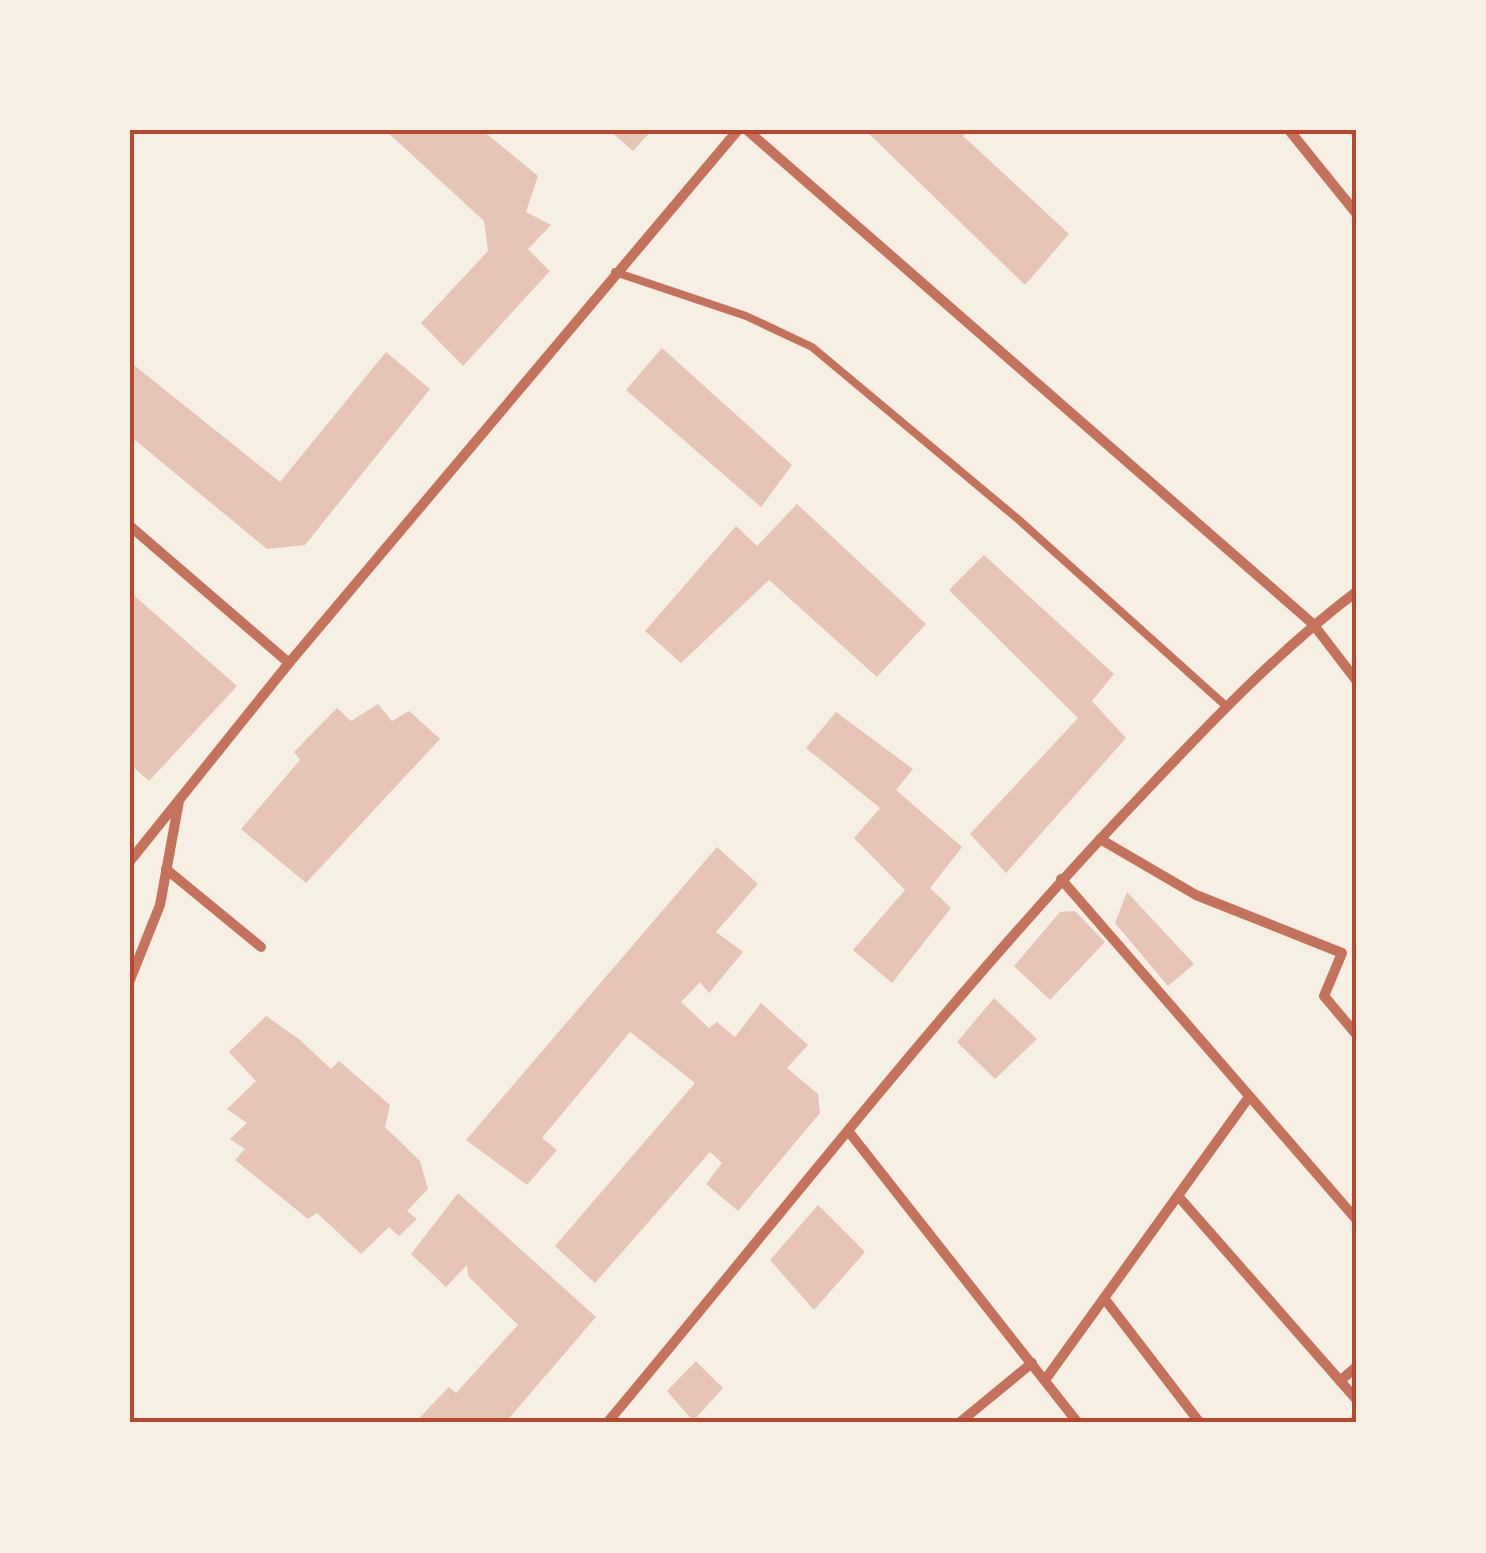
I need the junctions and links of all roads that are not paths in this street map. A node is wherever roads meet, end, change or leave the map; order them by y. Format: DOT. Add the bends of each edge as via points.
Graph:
graph roads {
  1 [pos="738,130"];
  2 [pos="747,130"];
  3 [pos="1289,130"];
  4 [pos="1356,213"];
  5 [pos="615,272"];
  6 [pos="130,526"];
  7 [pos="1356,592"];
  8 [pos="1313,624"];
  9 [pos="289,663"];
  10 [pos="1356,680"];
  11 [pos="1226,706"];
  12 [pos="179,800"];
  13 [pos="1100,839"];
  14 [pos="130,861"];
  15 [pos="166,870"];
  16 [pos="1061,880"];
  17 [pos="261,947"];
  18 [pos="1356,949"];
  19 [pos="1342,953"];
  20 [pos="130,978"];
  21 [pos="1356,1034"];
  22 [pos="1250,1097"];
  23 [pos="849,1132"];
  24 [pos="1178,1196"];
  25 [pos="1356,1220"];
  26 [pos="1104,1298"];
  27 [pos="1032,1364"];
  28 [pos="1356,1366"];
  29 [pos="1045,1380"];
  30 [pos="1340,1381"];
  31 [pos="1356,1398"];
  32 [pos="613,1421"];
  33 [pos="959,1423"];
  34 [pos="1078,1423"];
  35 [pos="1200,1423"];
  1 -- 5 [label="street"];
  2 -- 8 [label="street"];
  3 -- 4 [label="street"];
  5 -- 9 [label="street"];
  5 -- 11 [label="lane" via="746,316 812,347"];
  6 -- 9 [label="street"];
  7 -- 8 [label="street"];
  8 -- 10 [label="street"];
  8 -- 11 [label="street"];
  9 -- 12 [label="street"];
  11 -- 13 [label="street"];
  12 -- 14 [label="street"];
  12 -- 15 [label="street"];
  13 -- 16 [label="street"];
  13 -- 19 [label="street" via="1196,895"];
  15 -- 17 [label="street"];
  15 -- 20 [label="street" via="160,905"];
  16 -- 22 [label="street"];
  16 -- 23 [label="street"];
  18 -- 19 [label="street"];
  19 -- 21 [label="street" via="1324,996"];
  22 -- 24 [label="street"];
  22 -- 25 [label="street"];
  23 -- 27 [label="street"];
  23 -- 32 [label="street"];
  24 -- 26 [label="street"];
  24 -- 30 [label="street"];
  26 -- 29 [label="street"];
  26 -- 35 [label="street"];
  27 -- 29 [label="street"];
  27 -- 33 [label="street"];
  28 -- 30 [label="street"];
  29 -- 34 [label="street"];
  30 -- 31 [label="street"];
}
